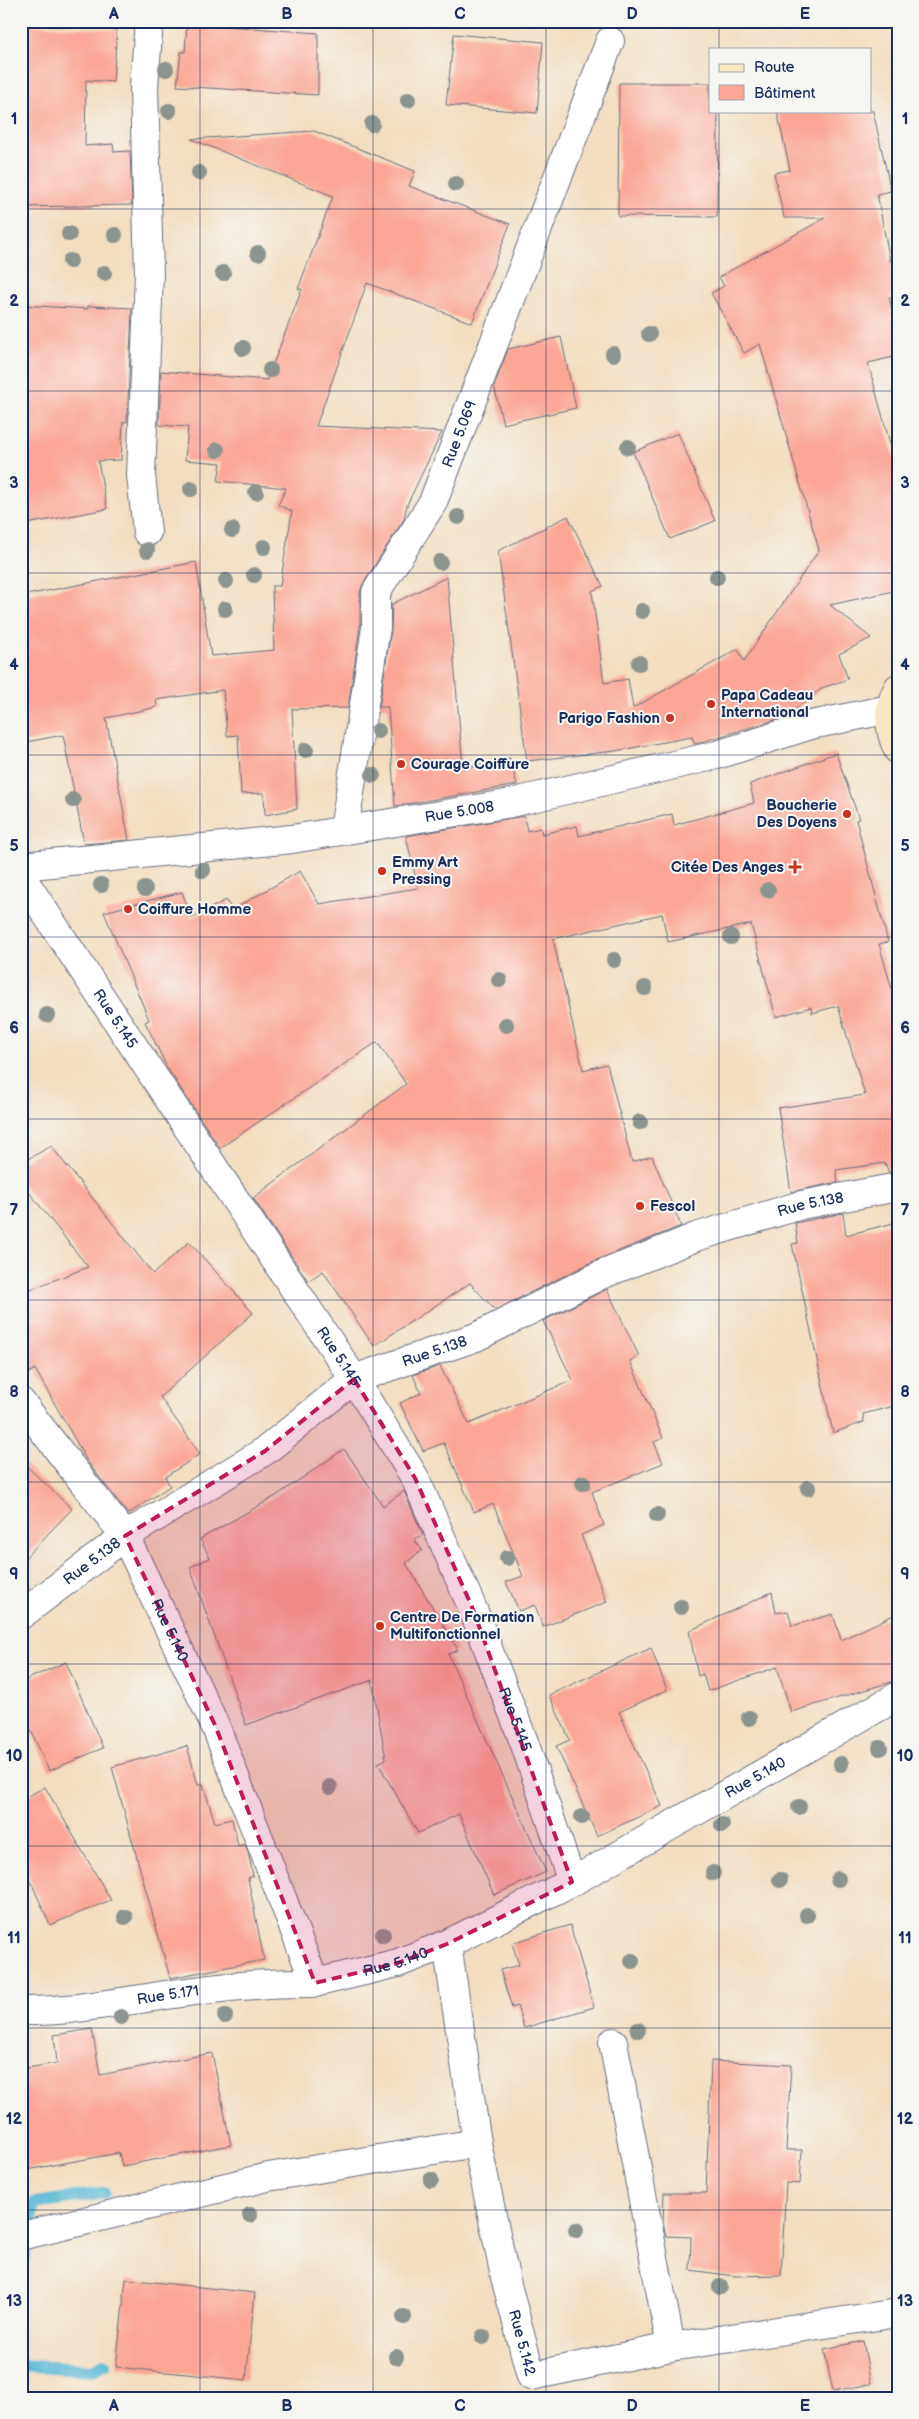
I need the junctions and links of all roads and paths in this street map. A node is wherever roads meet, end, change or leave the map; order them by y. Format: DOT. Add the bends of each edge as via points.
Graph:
graph roads {
  1 [pos="149,21"];
  2 [pos="610,41"];
  3 [pos="147,532"];
  4 [pos="894,698"];
  5 [pos="898,750"];
  6 [pos="344,830"];
  7 [pos="21,866"];
  8 [pos="21,876"];
  9 [pos="898,1187"];
  10 [pos="354,1379"];
  11 [pos="21,1402"];
  12 [pos="125,1536"];
  13 [pos="21,1615"];
  14 [pos="898,1696"];
  15 [pos="572,1882"];
  16 [pos="447,1944"];
  17 [pos="315,1983"];
  18 [pos="21,2011"];
  19 [pos="613,2042"];
  20 [pos="477,2143"];
  21 [pos="21,2236"];
  22 [pos="898,2313"];
  23 [pos="670,2347"];
  24 [pos="532,2387"];
  1 -- 3 [label="street" via="144,87 150,274 141,475"];
  2 -- 6 [label="street, Rue 5.069" via="433,502 376,592 376,628"];
  4 -- 5 [label="main road" via="890,729"];
  4 -- 6 [label="street, Rue 5.008" via="717,755 506,804"];
  6 -- 7 [label="street, Rue 5.008" via="292,839"];
  8 -- 10 [label="street, Rue 5.145"];
  9 -- 10 [label="street, Rue 5.138" via="801,1205 696,1236 601,1275 476,1337"];
  10 -- 12 [label="street, Rue 5.138" via="266,1452"];
  10 -- 15 [label="street, Rue 5.145" via="415,1478 472,1607 524,1742"];
  11 -- 12 [label="street, Rue 5.140"];
  12 -- 13 [label="street, Rue 5.138"];
  12 -- 17 [label="street, Rue 5.140" via="215,1725"];
  14 -- 15 [label="street, Rue 5.140"];
  15 -- 16 [label="street, Rue 5.140"];
  16 -- 17 [label="street, Rue 5.140" via="398,1963"];
  16 -- 20 [label="street, Rue 5.142"];
  17 -- 18 [label="street, Rue 5.171" via="282,1982 171,1994 54,2012"];
  19 -- 23 [label="street"];
  20 -- 21 [label="street" via="268,2177"];
  20 -- 24 [label="street, Rue 5.142"];
  22 -- 23 [label="street, Rue 5.142"];
  23 -- 24 [label="street, Rue 5.142"];
}
